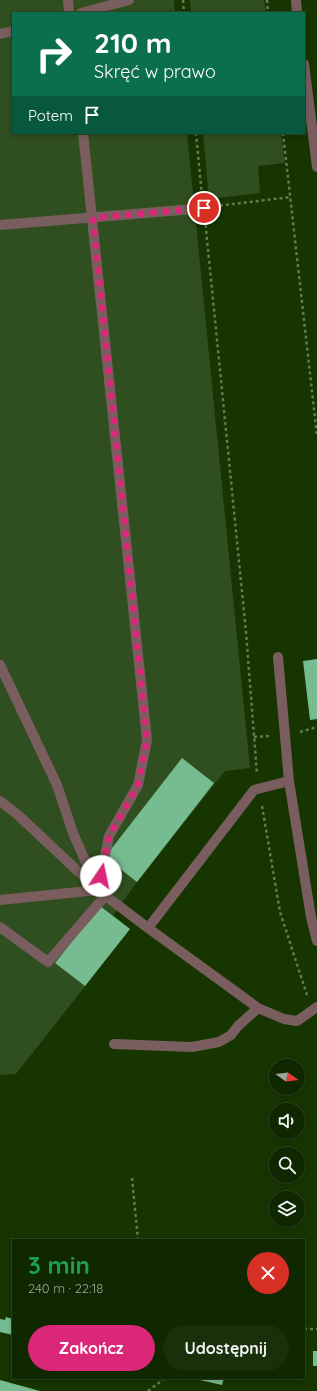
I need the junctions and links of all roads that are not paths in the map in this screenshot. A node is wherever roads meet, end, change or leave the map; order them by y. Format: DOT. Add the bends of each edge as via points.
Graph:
graph roads {
  1 [pos="68,0"];
  2 [pos="128,0"];
  3 [pos="296,0"];
  4 [pos="69,12"];
  5 [pos="85,12"];
  6 [pos="298,12"];
  7 [pos="12,31"];
  8 [pos="0,34"];
  9 [pos="305,72"];
  10 [pos="83,134"];
  11 [pos="317,167"];
  12 [pos="199,208"];
  13 [pos="93,218"];
  14 [pos="0,226"];
  15 [pos="278,657"];
  16 [pos="0,665"];
  17 [pos="289,781"];
  18 [pos="0,801"];
  19 [pos="101,893"];
  20 [pos="0,900"];
  21 [pos="0,927"];
  22 [pos="148,928"];
  23 [pos="317,941"];
  24 [pos="258,1008"];
  25 [pos="314,1008"];
  26 [pos="114,1044"];
  1 -- 4 [label="street"];
  2 -- 5 [label="street"];
  3 -- 6 [label="street"];
  7 -- 8 [label="street"];
  9 -- 11 [label="street"];
  10 -- 13 [label="street"];
  12 -- 13 [label="street"];
  13 -- 14 [label="street"];
  13 -- 19 [label="street" via="147,740 138,785 109,836"];
  15 -- 17 [label="street"];
  16 -- 19 [label="street" via="57,785 73,833"];
  17 -- 22 [label="street" via="254,790"];
  17 -- 23 [label="street"];
  18 -- 19 [label="street"];
  19 -- 20 [label="street"];
  19 -- 21 [label="street" via="48,962"];
  19 -- 22 [label="street"];
  22 -- 24 [label="street"];
  24 -- 25 [label="street" via="284,1019 298,1021"];
  24 -- 26 [label="street" via="231,1035 219,1042 192,1047"];
}
